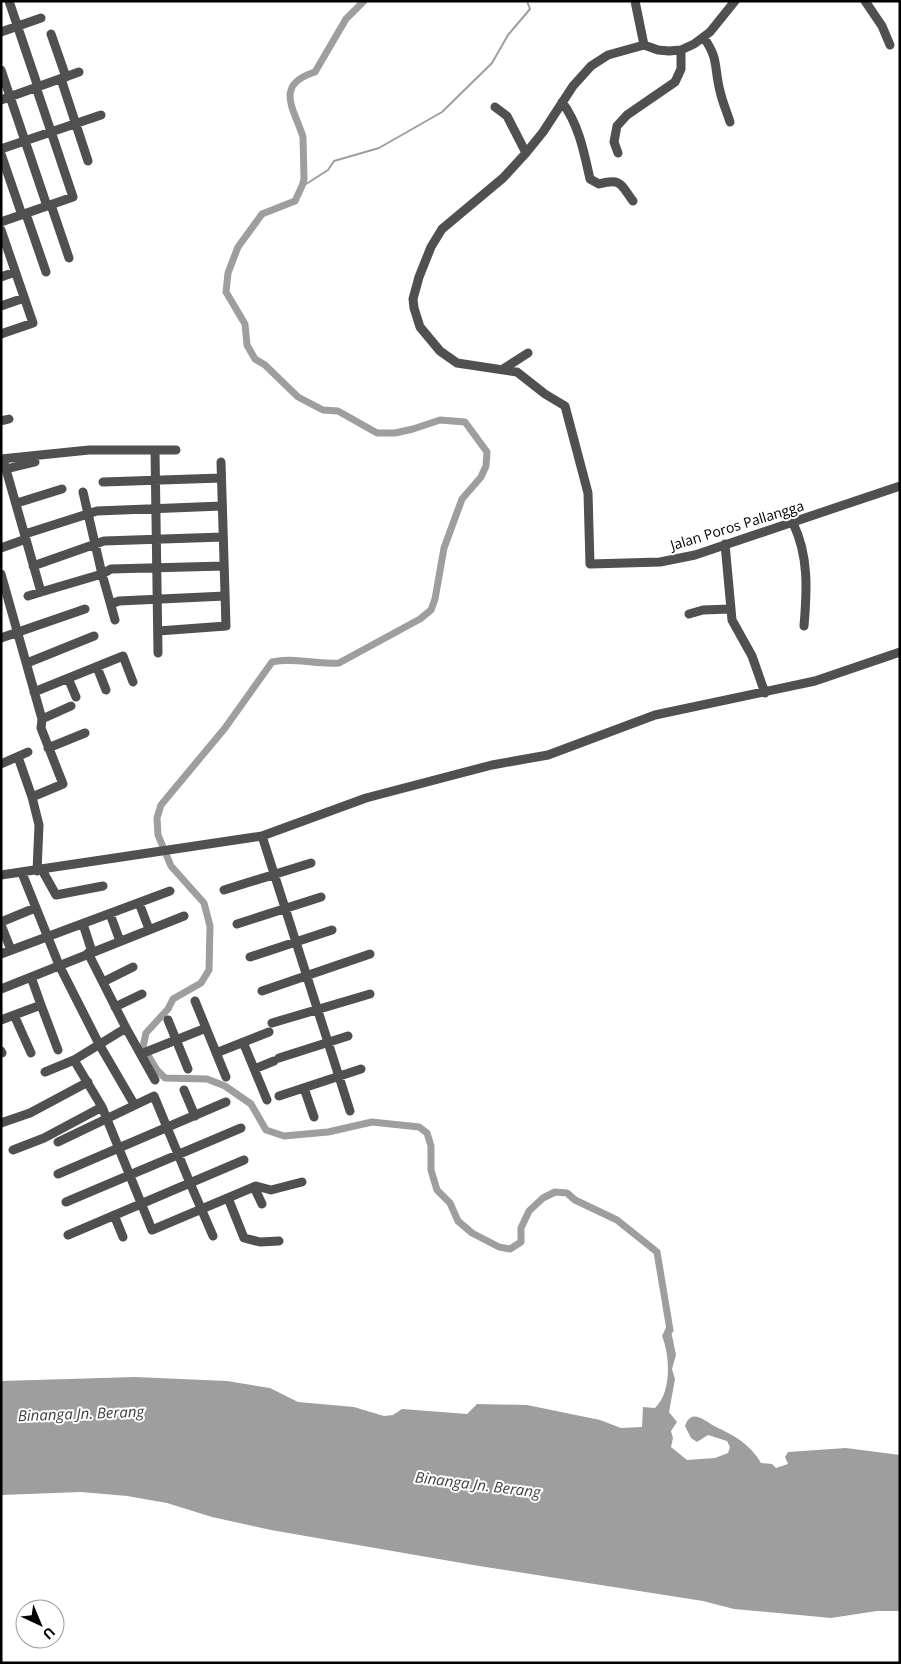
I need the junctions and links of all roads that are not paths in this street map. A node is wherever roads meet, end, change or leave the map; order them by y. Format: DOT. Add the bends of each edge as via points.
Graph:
graph roads {
  1 [pos="9,1"];
  2 [pos="635,1"];
  3 [pos="735,1"];
  4 [pos="865,1"];
  5 [pos="41,18"];
  6 [pos="17,26"];
  7 [pos="1,32"];
  8 [pos="51,34"];
  9 [pos="704,38"];
  10 [pos="644,45"];
  11 [pos="890,45"];
  12 [pos="681,50"];
  13 [pos="1,70"];
  14 [pos="80,72"];
  15 [pos="63,78"];
  16 [pos="37,87"];
  17 [pos="10,96"];
  18 [pos="1,100"];
  19 [pos="562,102"];
  20 [pos="494,107"];
  21 [pos="100,115"];
  22 [pos="730,122"];
  23 [pos="76,124"];
  24 [pos="51,132"];
  25 [pos="26,141"];
  26 [pos="1,149"];
  27 [pos="526,153"];
  28 [pos="618,153"];
  29 [pos="1,154"];
  30 [pos="88,161"];
  31 [pos="633,201"];
  32 [pos="49,206"];
  33 [pos="24,214"];
  34 [pos="1,222"];
  35 [pos="1,230"];
  36 [pos="4,248"];
  37 [pos="69,258"];
  38 [pos="16,272"];
  39 [pos="46,272"];
  40 [pos="1,277"];
  41 [pos="24,298"];
  42 [pos="1,306"];
  43 [pos="1,334"];
  44 [pos="528,353"];
  45 [pos="503,368"];
  46 [pos="155,450"];
  47 [pos="176,450"];
  48 [pos="2,459"];
  49 [pos="34,462"];
  50 [pos="221,462"];
  51 [pos="6,469"];
  52 [pos="221,478"];
  53 [pos="156,480"];
  54 [pos="103,482"];
  55 [pos="900,486"];
  56 [pos="62,489"];
  57 [pos="83,492"];
  58 [pos="17,503"];
  59 [pos="222,506"];
  60 [pos="156,508"];
  61 [pos="90,515"];
  62 [pos="793,523"];
  63 [pos="26,536"];
  64 [pos="223,537"];
  65 [pos="156,539"];
  66 [pos="725,544"];
  67 [pos="95,545"];
  68 [pos="1,548"];
  69 [pos="33,566"];
  70 [pos="224,566"];
  71 [pos="157,568"];
  72 [pos="1,574"];
  73 [pos="102,574"];
  74 [pos="41,592"];
  75 [pos="28,596"];
  76 [pos="225,596"];
  77 [pos="158,599"];
  78 [pos="111,604"];
  79 [pos="85,609"];
  80 [pos="729,609"];
  81 [pos="689,614"];
  82 [pos="116,620"];
  83 [pos="804,626"];
  84 [pos="158,631"];
  85 [pos="19,633"];
  86 [pos="94,636"];
  87 [pos="1,638"];
  88 [pos="900,652"];
  89 [pos="158,653"];
  90 [pos="27,663"];
  91 [pos="97,666"];
  92 [pos="68,678"];
  93 [pos="133,682"];
  94 [pos="106,690"];
  95 [pos="34,692"];
  96 [pos="765,693"];
  97 [pos="76,697"];
  98 [pos="72,706"];
  99 [pos="42,718"];
  100 [pos="84,733"];
  101 [pos="48,748"];
  102 [pos="28,752"];
  103 [pos="18,757"];
  104 [pos="1,764"];
  105 [pos="32,797"];
  106 [pos="262,836"];
  107 [pos="311,862"];
  108 [pos="40,871"];
  109 [pos="22,873"];
  110 [pos="274,874"];
  111 [pos="1,875"];
  112 [pos="103,886"];
  113 [pos="224,890"];
  114 [pos="170,891"];
  115 [pos="321,897"];
  116 [pos="139,903"];
  117 [pos="35,908"];
  118 [pos="285,908"];
  119 [pos="110,914"];
  120 [pos="184,916"];
  121 [pos="1,923"];
  122 [pos="83,924"];
  123 [pos="237,924"];
  124 [pos="149,929"];
  125 [pos="332,930"];
  126 [pos="47,936"];
  127 [pos="120,941"];
  128 [pos="296,942"];
  129 [pos="11,950"];
  130 [pos="90,952"];
  131 [pos="1,954"];
  132 [pos="370,954"];
  133 [pos="250,957"];
  134 [pos="59,965"];
  135 [pos="132,967"];
  136 [pos="307,976"];
  137 [pos="31,978"];
  138 [pos="103,982"];
  139 [pos="1,989"];
  140 [pos="262,991"];
  141 [pos="142,994"];
  142 [pos="370,994"];
  143 [pos="195,1001"];
  144 [pos="41,1005"];
  145 [pos="116,1007"];
  146 [pos="319,1008"];
  147 [pos="14,1016"];
  148 [pos="1,1020"];
  149 [pos="168,1020"];
  150 [pos="126,1028"];
  151 [pos="206,1028"];
  152 [pos="348,1036"];
  153 [pos="176,1040"];
  154 [pos="243,1042"];
  155 [pos="329,1042"];
  156 [pos="99,1044"];
  157 [pos="58,1050"];
  158 [pos="31,1053"];
  159 [pos="145,1053"];
  160 [pos="216,1053"];
  161 [pos="74,1060"];
  162 [pos="361,1068"];
  163 [pos="188,1069"];
  164 [pos="254,1069"];
  165 [pos="45,1072"];
  166 [pos="339,1076"];
  167 [pos="226,1077"];
  168 [pos="156,1080"];
  169 [pos="88,1082"];
  170 [pos="304,1088"];
  171 [pos="184,1090"];
  172 [pos="279,1096"];
  173 [pos="132,1100"];
  174 [pos="266,1100"];
  175 [pos="226,1102"];
  176 [pos="350,1111"];
  177 [pos="104,1113"];
  178 [pos="194,1116"];
  179 [pos="314,1117"];
  180 [pos="1,1123"];
  181 [pos="167,1127"];
  182 [pos="241,1128"];
  183 [pos="58,1142"];
  184 [pos="118,1148"];
  185 [pos="13,1150"];
  186 [pos="178,1154"];
  187 [pos="244,1160"];
  188 [pos="58,1174"];
  189 [pos="130,1175"];
  190 [pos="302,1182"];
  191 [pos="190,1183"];
  192 [pos="254,1187"];
  193 [pos="228,1198"];
  194 [pos="66,1202"];
  195 [pos="141,1204"];
  196 [pos="262,1204"];
  197 [pos="201,1210"];
  198 [pos="114,1215"];
  199 [pos="68,1235"];
  200 [pos="213,1236"];
  201 [pos="123,1237"];
  202 [pos="280,1241"];
  1 -- 6 [label="street"];
  2 -- 10 [label="street"];
  3 -- 9 [label="street"];
  4 -- 11 [label="street"];
  5 -- 6 [label="street"];
  6 -- 7 [label="street"];
  6 -- 16 [label="street"];
  8 -- 15 [label="street"];
  9 -- 12 [label="street"];
  9 -- 22 [label="street" via="718,67 720,90"];
  10 -- 12 [label="street" via="658,50"];
  10 -- 19 [label="street" via="608,55 591,66"];
  12 -- 28 [label="street" via="681,69 675,82 617,126 614,142"];
  13 -- 17 [label="street"];
  14 -- 15 [label="street"];
  15 -- 16 [label="street"];
  15 -- 23 [label="street"];
  16 -- 17 [label="street"];
  16 -- 24 [label="street"];
  17 -- 18 [label="street"];
  17 -- 25 [label="street"];
  19 -- 27 [label="street"];
  19 -- 31 [label="street" via="576,126 590,179 599,184 616,180"];
  20 -- 27 [label="street" via="507,116"];
  21 -- 23 [label="street"];
  23 -- 24 [label="street"];
  23 -- 30 [label="street"];
  24 -- 25 [label="street"];
  24 -- 32 [label="street" via="73,198"];
  25 -- 26 [label="street"];
  25 -- 32 [label="street"];
  27 -- 45 [label="street" via="496,184 442,229 431,247 413,298 420,327 449,359 457,363"];
  29 -- 33 [label="street"];
  32 -- 33 [label="street"];
  32 -- 37 [label="street"];
  33 -- 34 [label="street"];
  33 -- 39 [label="street"];
  35 -- 36 [label="street"];
  36 -- 38 [label="street"];
  38 -- 40 [label="street"];
  38 -- 41 [label="street"];
  41 -- 42 [label="street"];
  41 -- 43 [label="street" via="33,323"];
  44 -- 45 [label="street"];
  45 -- 66 [label="street, Jalan Poros Pallangga" via="517,372 565,406 586,484 592,564 671,560"];
  46 -- 47 [label="street"];
  46 -- 48 [label="street" via="89,450"];
  46 -- 53 [label="street"];
  48 -- 51 [label="street"];
  49 -- 51 [label="street"];
  50 -- 52 [label="street"];
  51 -- 58 [label="street"];
  52 -- 53 [label="street"];
  52 -- 59 [label="street"];
  53 -- 54 [label="street"];
  53 -- 60 [label="street"];
  55 -- 62 [label="street, Jalan Poros Pallangga"];
  56 -- 58 [label="street"];
  57 -- 61 [label="street"];
  58 -- 63 [label="street"];
  59 -- 60 [label="street"];
  59 -- 64 [label="street"];
  60 -- 61 [label="street" via="97,511"];
  60 -- 65 [label="street"];
  61 -- 63 [label="street"];
  61 -- 67 [label="street"];
  62 -- 66 [label="street, Jalan Poros Pallangga"];
  62 -- 83 [label="street" via="805,567"];
  63 -- 68 [label="street"];
  63 -- 69 [label="street"];
  64 -- 65 [label="street"];
  64 -- 70 [label="street"];
  65 -- 67 [label="street" via="104,541"];
  65 -- 71 [label="street"];
  66 -- 80 [label="street"];
  67 -- 69 [label="street"];
  67 -- 73 [label="street"];
  69 -- 74 [label="street"];
  70 -- 71 [label="street"];
  70 -- 76 [label="street"];
  71 -- 73 [label="street" via="111,569"];
  71 -- 77 [label="street"];
  72 -- 85 [label="street"];
  73 -- 74 [label="street"];
  73 -- 78 [label="street"];
  74 -- 75 [label="street"];
  76 -- 77 [label="street"];
  76 -- 84 [label="street" via="226,626"];
  77 -- 78 [label="street"];
  77 -- 84 [label="street"];
  78 -- 82 [label="street"];
  79 -- 85 [label="street"];
  80 -- 81 [label="street" via="708,609"];
  80 -- 96 [label="street" via="736,630 752,656"];
  84 -- 89 [label="street"];
  85 -- 87 [label="street"];
  85 -- 90 [label="street"];
  86 -- 90 [label="street"];
  88 -- 96 [label="street" via="830,677"];
  90 -- 95 [label="street"];
  91 -- 92 [label="street"];
  91 -- 93 [label="street" via="123,656"];
  91 -- 94 [label="street"];
  92 -- 95 [label="street"];
  92 -- 97 [label="street"];
  95 -- 99 [label="street"];
  96 -- 106 [label="street" via="655,715 548,755 488,766 360,800"];
  98 -- 99 [label="street"];
  99 -- 101 [label="street" via="40,728"];
  100 -- 101 [label="street"];
  101 -- 105 [label="street" via="62,784"];
  102 -- 103 [label="street"];
  103 -- 104 [label="street"];
  103 -- 105 [label="street"];
  105 -- 108 [label="street" via="38,825"];
  106 -- 108 [label="street"];
  106 -- 110 [label="street"];
  107 -- 110 [label="street"];
  108 -- 109 [label="street"];
  108 -- 112 [label="street" via="56,895"];
  109 -- 111 [label="street"];
  109 -- 117 [label="street"];
  110 -- 113 [label="street"];
  110 -- 118 [label="street"];
  114 -- 116 [label="street"];
  115 -- 118 [label="street"];
  116 -- 119 [label="street"];
  116 -- 124 [label="street"];
  117 -- 121 [label="street"];
  117 -- 126 [label="street"];
  118 -- 123 [label="street"];
  118 -- 128 [label="street"];
  119 -- 122 [label="street"];
  119 -- 127 [label="street"];
  120 -- 124 [label="street"];
  121 -- 129 [label="street"];
  122 -- 126 [label="street"];
  122 -- 130 [label="street"];
  124 -- 127 [label="street"];
  125 -- 128 [label="street"];
  126 -- 129 [label="street"];
  126 -- 134 [label="street"];
  127 -- 130 [label="street"];
  128 -- 133 [label="street"];
  128 -- 136 [label="street"];
  129 -- 131 [label="street"];
  130 -- 134 [label="street"];
  130 -- 138 [label="street"];
  132 -- 136 [label="street"];
  134 -- 137 [label="street"];
  134 -- 156 [label="street"];
  135 -- 138 [label="street"];
  136 -- 140 [label="street"];
  136 -- 146 [label="street"];
  137 -- 139 [label="street"];
  137 -- 144 [label="street"];
  138 -- 145 [label="street"];
  141 -- 145 [label="street"];
  142 -- 146 [label="street"];
  143 -- 151 [label="street"];
  144 -- 147 [label="street"];
  144 -- 157 [label="street"];
  145 -- 150 [label="street"];
  146 -- 154 [label="street" via="270,1027"];
  146 -- 155 [label="street"];
  147 -- 148 [label="street"];
  147 -- 158 [label="street"];
  149 -- 153 [label="street"];
  150 -- 156 [label="street"];
  150 -- 159 [label="street"];
  151 -- 153 [label="street"];
  151 -- 160 [label="street"];
  152 -- 155 [label="street"];
  153 -- 159 [label="street"];
  153 -- 163 [label="street"];
  154 -- 160 [label="street"];
  154 -- 164 [label="street"];
  155 -- 164 [label="street"];
  155 -- 166 [label="street"];
  156 -- 161 [label="street"];
  156 -- 173 [label="street"];
  159 -- 168 [label="street"];
  160 -- 167 [label="street"];
  161 -- 165 [label="street"];
  161 -- 169 [label="street"];
  162 -- 166 [label="street"];
  164 -- 174 [label="street"];
  166 -- 170 [label="street"];
  166 -- 176 [label="street"];
  169 -- 177 [label="street"];
  169 -- 180 [label="street" via="30,1113"];
  170 -- 172 [label="street"];
  170 -- 179 [label="street"];
  171 -- 178 [label="street"];
  173 -- 177 [label="street"];
  173 -- 181 [label="street" via="154,1096"];
  175 -- 178 [label="street"];
  177 -- 183 [label="street"];
  177 -- 184 [label="street"];
  177 -- 185 [label="street"];
  178 -- 181 [label="street"];
  181 -- 184 [label="street"];
  181 -- 186 [label="street"];
  182 -- 186 [label="street"];
  184 -- 188 [label="street"];
  184 -- 189 [label="street"];
  186 -- 189 [label="street"];
  186 -- 191 [label="street"];
  187 -- 191 [label="street"];
  189 -- 194 [label="street"];
  189 -- 195 [label="street"];
  190 -- 192 [label="street" via="271,1190"];
  191 -- 195 [label="street"];
  191 -- 197 [label="street"];
  192 -- 193 [label="street"];
  192 -- 196 [label="street"];
  193 -- 197 [label="street"];
  193 -- 202 [label="street" via="244,1238 260,1242"];
  195 -- 197 [label="street" via="152,1230"];
  195 -- 198 [label="street"];
  197 -- 200 [label="street"];
  198 -- 199 [label="street"];
  198 -- 201 [label="street"];
}
